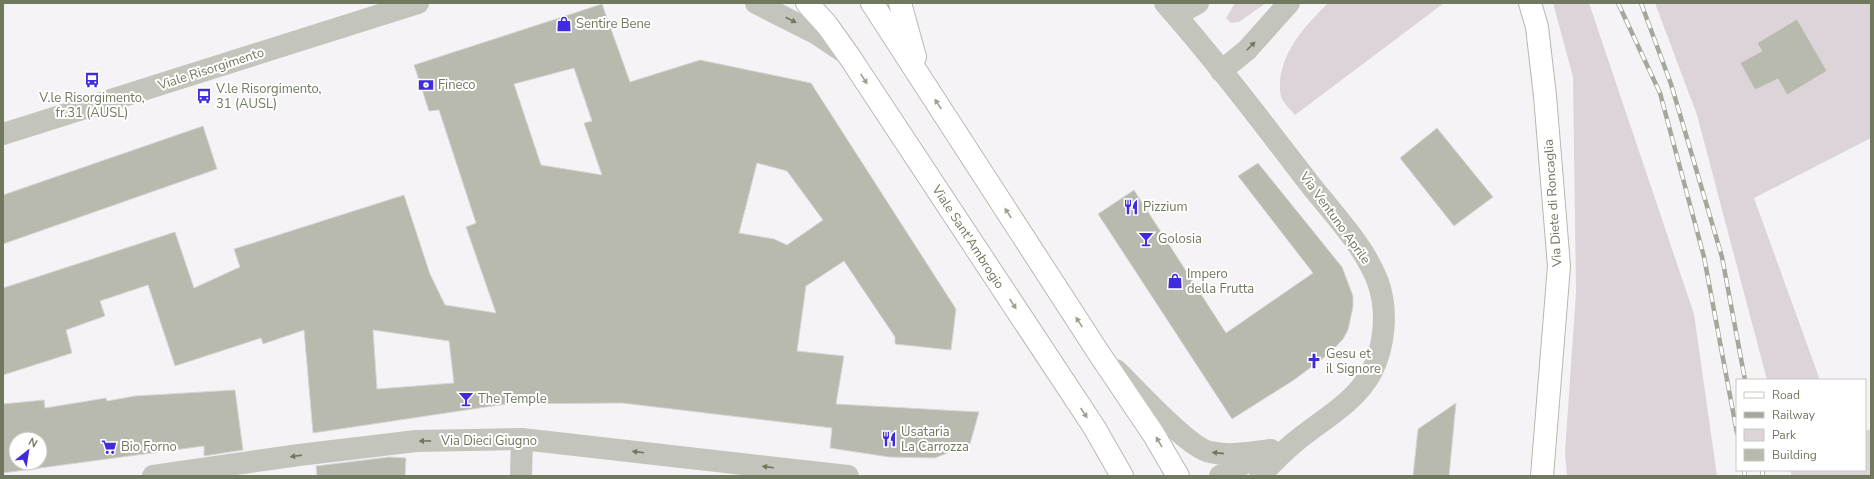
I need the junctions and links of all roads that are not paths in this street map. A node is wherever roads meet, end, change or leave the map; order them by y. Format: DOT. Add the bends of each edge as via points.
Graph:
graph roads {
  1 [pos="418,3"];
  2 [pos="756,3"];
  3 [pos="807,3"];
  4 [pos="872,3"];
  5 [pos="900,3"];
  6 [pos="1198,3"];
  7 [pos="1289,3"];
  8 [pos="1530,3"];
  9 [pos="1171,9"];
  10 [pos="849,56"];
  11 [pos="1221,72"];
  12 [pos="921,77"];
  13 [pos="3,134"];
  14 [pos="1098,352"];
  15 [pos="522,439"];
  16 [pos="1295,442"];
  17 [pos="1271,450"];
  18 [pos="153,476"];
  19 [pos="521,476"];
  20 [pos="848,476"];
  21 [pos="1122,476"];
  22 [pos="1178,476"];
  23 [pos="1220,476"];
  24 [pos="1260,476"];
  25 [pos="1542,476"];
  1 -- 13 [label="street, Viale Risorgimento"];
  2 -- 10 [label="street, one-way" via="817,34"];
  3 -- 10 [label="main road, Viale Sant'Ambrogio" via="827,25"];
  4 -- 12 [label="main road"];
  5 -- 12 [label="main road"];
  6 -- 9 [label="street"];
  11 -- 7 [label="street, one-way" via="1247,50"];
  8 -- 25 [label="main road, Via Diete di Roncaglia" via="1537,27 1545,96 1559,266"];
  9 -- 11 [label="street, Via Ventuno Aprile"];
  10 -- 21 [label="main road, Viale Sant'Ambrogio, one-way" via="1094,427"];
  11 -- 16 [label="street, Via Ventuno Aprile" via="1366,256 1378,283 1384,306 1383,330 1371,373 1338,411"];
  14 -- 12 [label="main road, one-way"];
  17 -- 14 [label="street, Via Ventuno Aprile, one-way" via="1229,454 1200,449"];
  22 -- 14 [label="main road, one-way" via="1154,435"];
  15 -- 18 [label="street, Via Dieci Giugno, one-way" via="416,441"];
  15 -- 19 [label="street"];
  20 -- 15 [label="street, Via Dieci Giugno, one-way"];
  16 -- 17 [label="street, Via Ventuno Aprile"];
  16 -- 24 [label="street, Via Ventuno Aprile"];
  17 -- 23 [label="street, Via Ventuno Aprile"];
}
